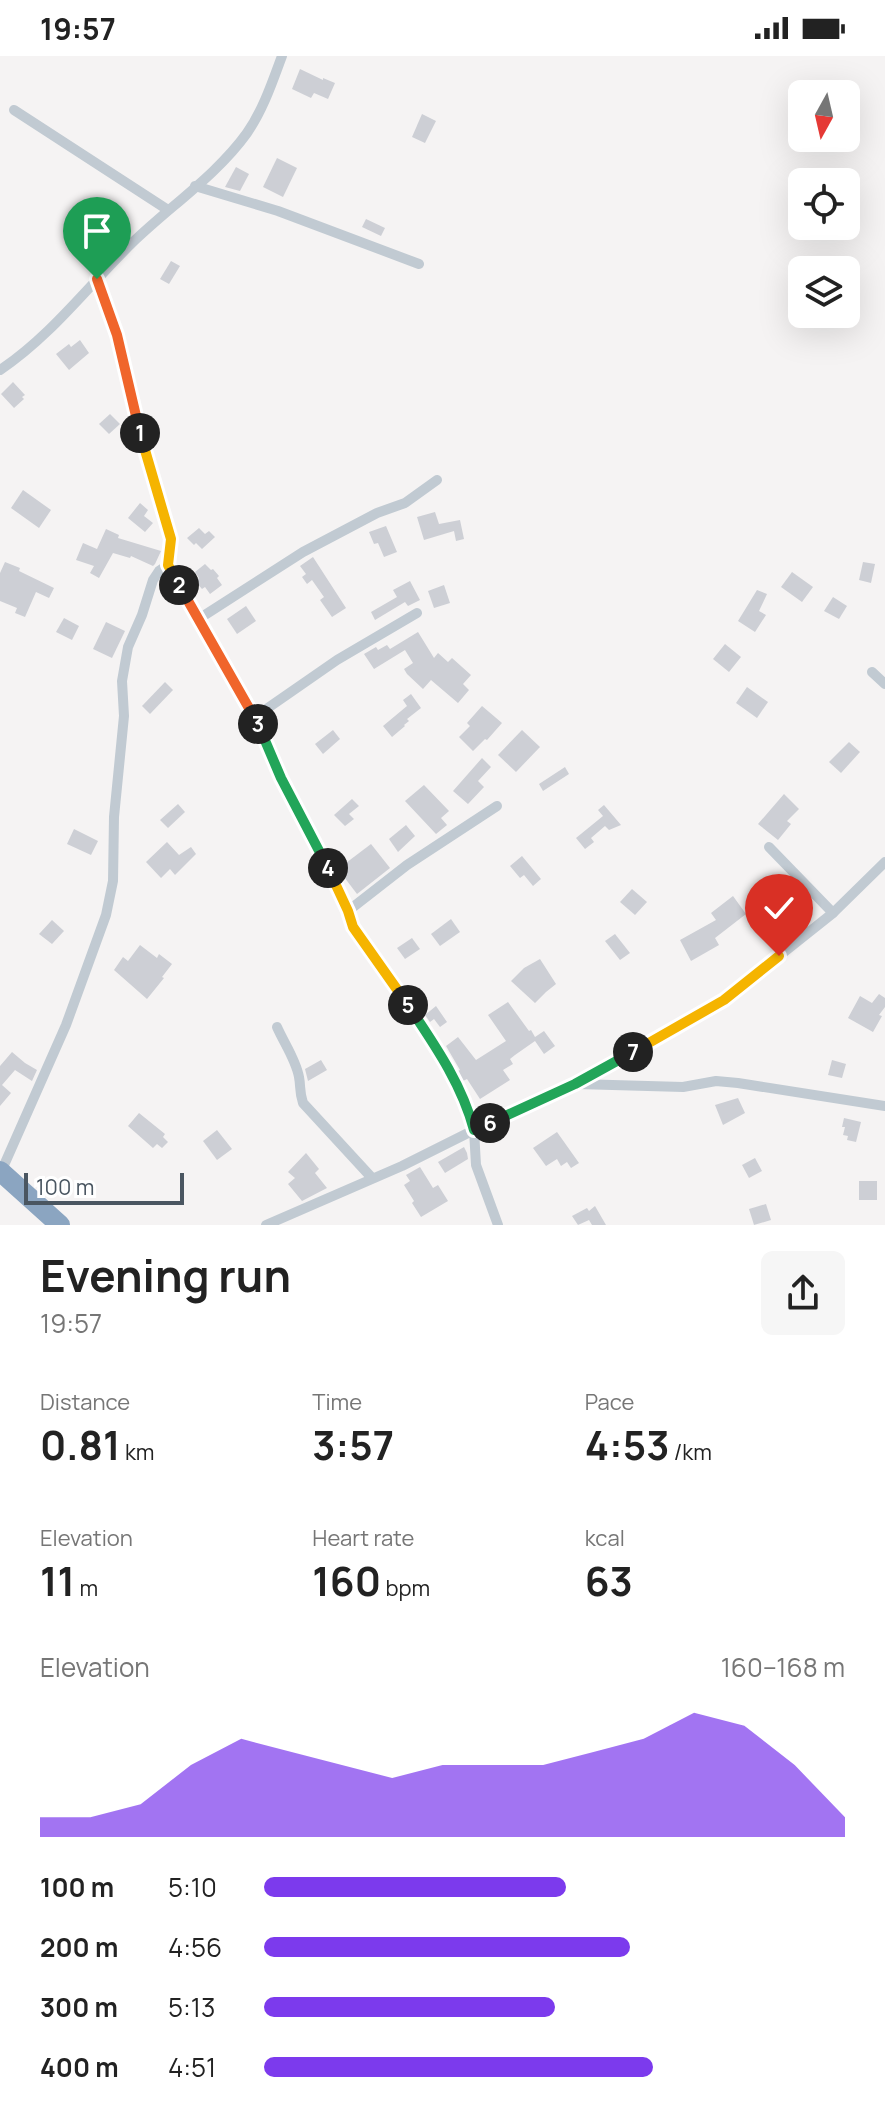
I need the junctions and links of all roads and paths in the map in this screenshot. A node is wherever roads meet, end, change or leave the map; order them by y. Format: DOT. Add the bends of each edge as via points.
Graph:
graph roads {
  1 [pos="282,56"];
  2 [pos="14,110"];
  3 [pos="195,186"];
  4 [pos="168,210"];
  5 [pos="419,264"];
  6 [pos="97,279"];
  7 [pos="0,370"];
  8 [pos="437,480"];
  9 [pos="168,565"];
  10 [pos="417,613"];
  11 [pos="197,620"];
  12 [pos="872,672"];
  13 [pos="885,684"];
  14 [pos="255,717"];
  15 [pos="497,806"];
  16 [pos="769,847"];
  17 [pos="885,862"];
  18 [pos="348,911"];
  19 [pos="833,913"];
  20 [pos="277,1027"];
  21 [pos="575,1084"];
  22 [pos="885,1106"];
  23 [pos="474,1130"];
  24 [pos="1,1172"];
  25 [pos="372,1178"];
  26 [pos="60,1225"];
  27 [pos="266,1225"];
  28 [pos="498,1225"];
  1 -- 3 [label="street" via="263,108 246,135"];
  2 -- 4 [label="street"];
  3 -- 4 [label="street"];
  3 -- 5 [label="street"];
  4 -- 6 [label="street"];
  6 -- 7 [label="street"];
  6 -- 9 [label="street" via="171,539"];
  8 -- 11 [label="street" via="405,503 303,552"];
  9 -- 11 [label="street"];
  9 -- 24 [label="street" via="153,580 128,647 113,881 106,915 66,1025"];
  10 -- 14 [label="street"];
  11 -- 14 [label="street"];
  12 -- 13 [label="street"];
  14 -- 18 [label="street"];
  15 -- 18 [label="street"];
  16 -- 19 [label="street"];
  17 -- 19 [label="street"];
  18 -- 23 [label="street" via="353,927 436,1046"];
  19 -- 21 [label="street" via="724,1000"];
  20 -- 25 [label="street" via="297,1067 303,1103"];
  21 -- 22 [label="street" via="683,1087 716,1081"];
  21 -- 23 [label="street"];
  23 -- 25 [label="street"];
  23 -- 28 [label="street" via="476,1165"];
  24 -- 26 [label="highway"];
  25 -- 27 [label="street"];
}
